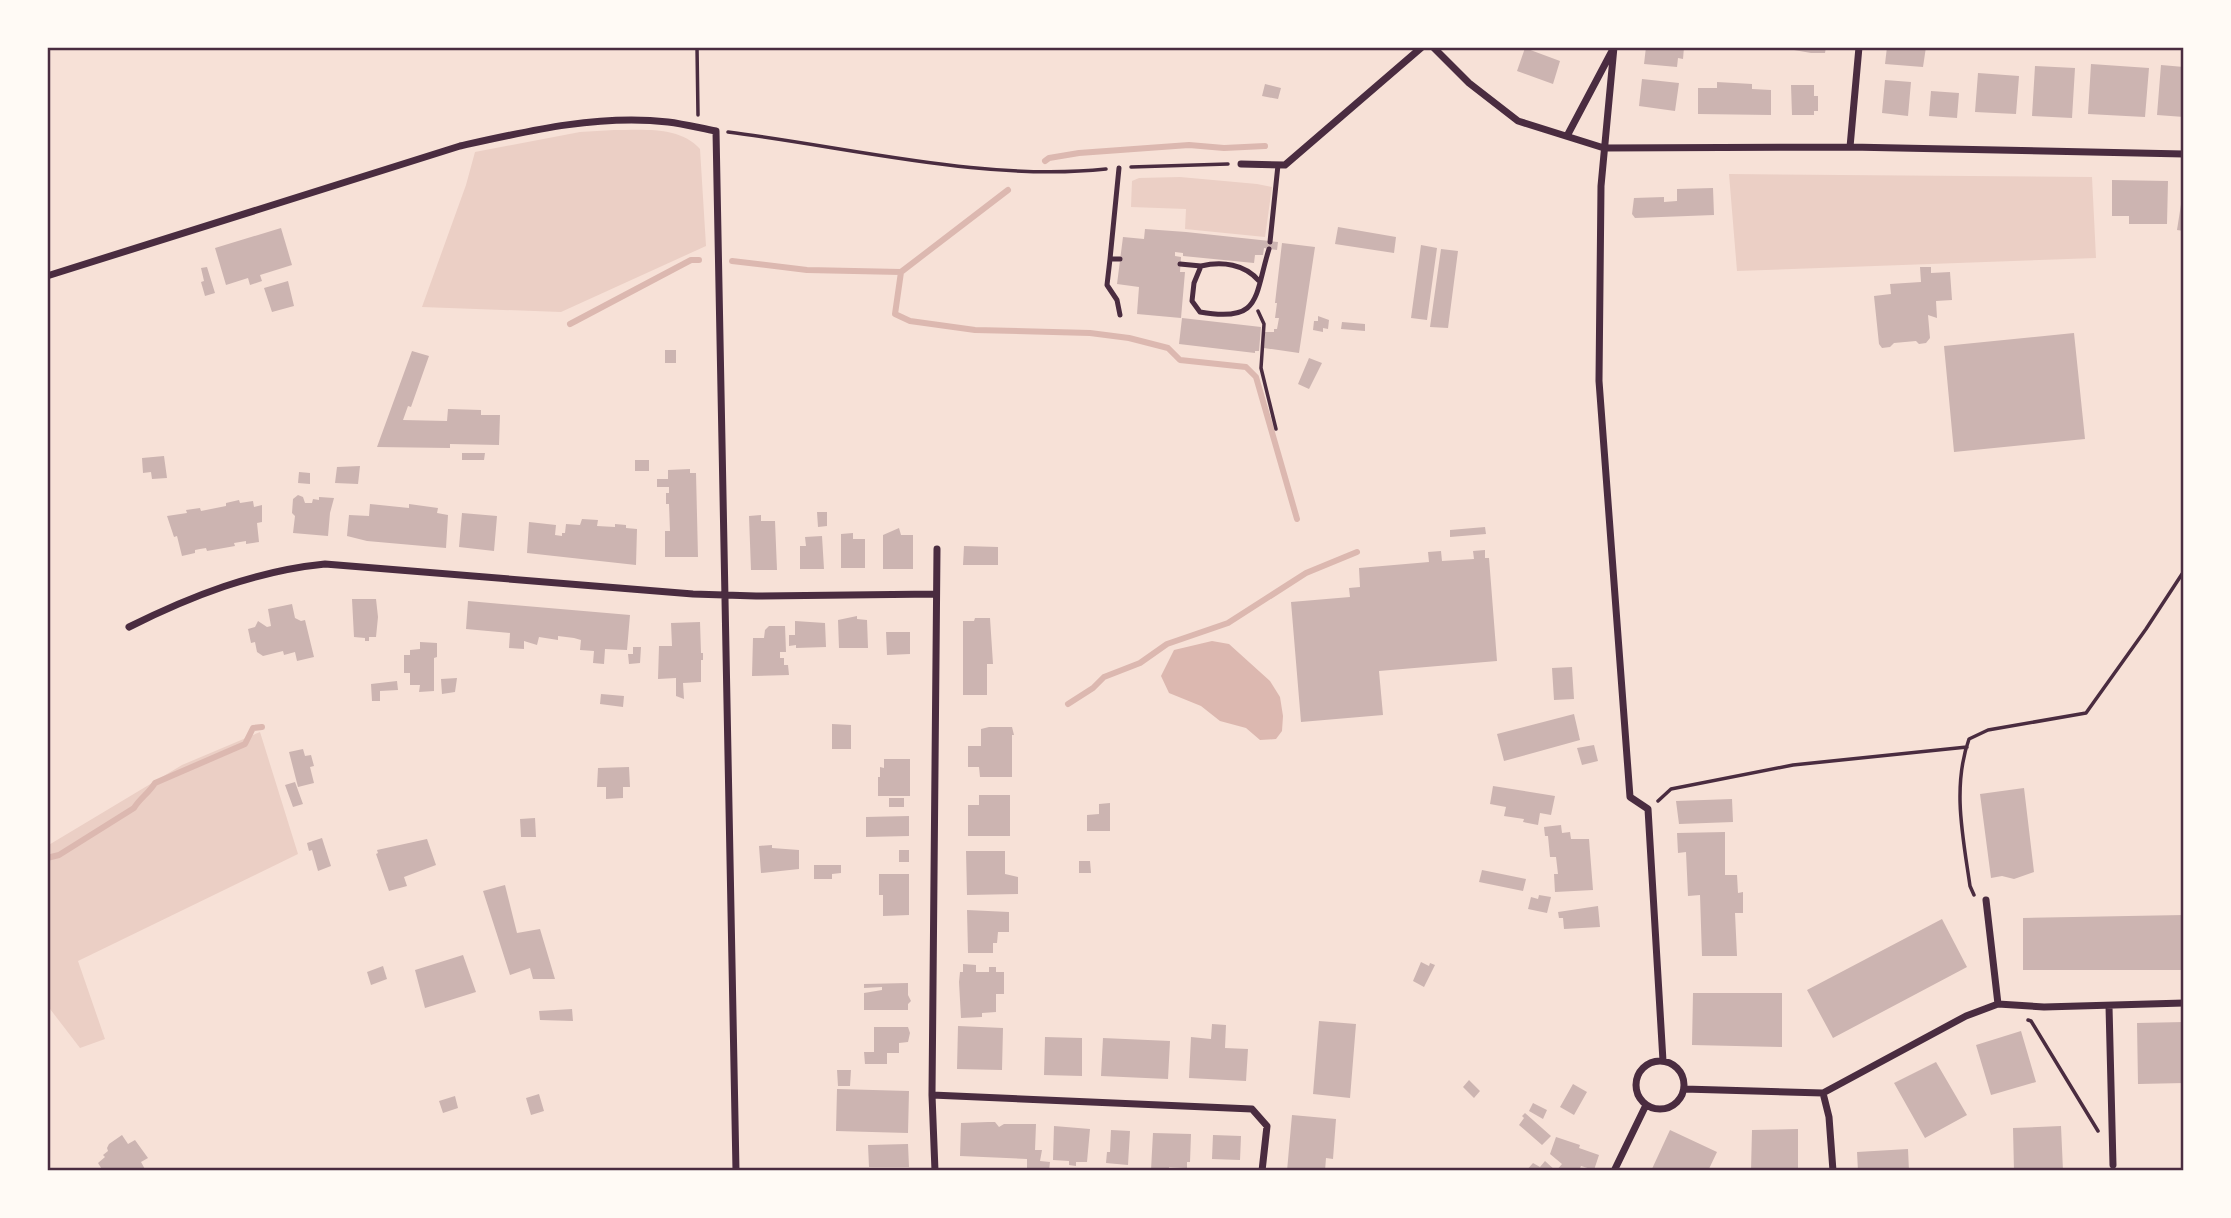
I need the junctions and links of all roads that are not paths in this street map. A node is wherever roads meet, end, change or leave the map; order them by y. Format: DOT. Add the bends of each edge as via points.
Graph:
graph roads {
  1 [pos="1422,47"];
  2 [pos="1433,47"];
  3 [pos="1859,47"];
  4 [pos="1567,136"];
  5 [pos="1850,147"];
  6 [pos="1604,148"];
  7 [pos="2184,154"];
  8 [pos="1241,164"];
  9 [pos="1278,165"];
  10 [pos="1119,168"];
  11 [pos="1110,259"];
  12 [pos="1120,259"];
  13 [pos="1180,264"];
  14 [pos="1201,265"];
  15 [pos="47,276"];
  16 [pos="1259,281"];
  17 [pos="1120,315"];
  18 [pos="937,549"];
  19 [pos="936,593"];
  20 [pos="723,595"];
  21 [pos="129,627"];
  22 [pos="1986,900"];
  23 [pos="2184,1003"];
  24 [pos="1998,1004"];
  25 [pos="2109,1006"];
  26 [pos="1663,1061"];
  27 [pos="1684,1089"];
  28 [pos="1823,1093"];
  29 [pos="933,1095"];
  30 [pos="1646,1105"];
  31 [pos="2113,1162"];
  32 [pos="736,1171"];
  33 [pos="935,1171"];
  34 [pos="1262,1171"];
  35 [pos="1614,1171"];
  36 [pos="1833,1171"];
  1 -- 9 [label="street" via="1285,165"];
  2 -- 4 [label="street" via="1469,83 1518,121"];
  3 -- 5 [label="street"];
  4 -- 6 [label="street"];
  4 -- 6 [label="street" via="1614,47"];
  5 -- 6 [label="street"];
  5 -- 7 [label="street"];
  6 -- 26 [label="street" via="1599,381 1630,797 1648,810"];
  8 -- 9 [label="street"];
  9 -- 16 [label="lane" via="1269,245"];
  10 -- 11 [label="lane"];
  11 -- 12 [label="lane"];
  11 -- 17 [label="lane" via="1107,285"];
  13 -- 14 [label="lane"];
  14 -- 16 [label="lane" via="1239,266"];
  14 -- 16 [label="lane" via="1192,301 1200,312 1243,313 1253,304"];
  15 -- 20 [label="street" via="507,135 637,121 716,131"];
  18 -- 19 [label="street"];
  19 -- 20 [label="street"];
  19 -- 29 [label="street"];
  20 -- 21 [label="street" via="325,564 250,577"];
  20 -- 32 [label="street"];
  22 -- 24 [label="street"];
  23 -- 25 [label="street"];
  24 -- 25 [label="street"];
  24 -- 28 [label="street" via="1979,1009"];
  25 -- 31 [label="street"];
  26 -- 27 [label="street" via="1680,1071"];
  26 -- 30 [label="street" via="1647,1064 1637,1076 1636,1092"];
  27 -- 28 [label="street"];
  27 -- 30 [label="street" via="1674,1106 1664,1110"];
  28 -- 36 [label="street"];
  29 -- 33 [label="street"];
  29 -- 34 [label="street" via="1252,1109 1267,1126"];
  30 -- 35 [label="street"];
}
